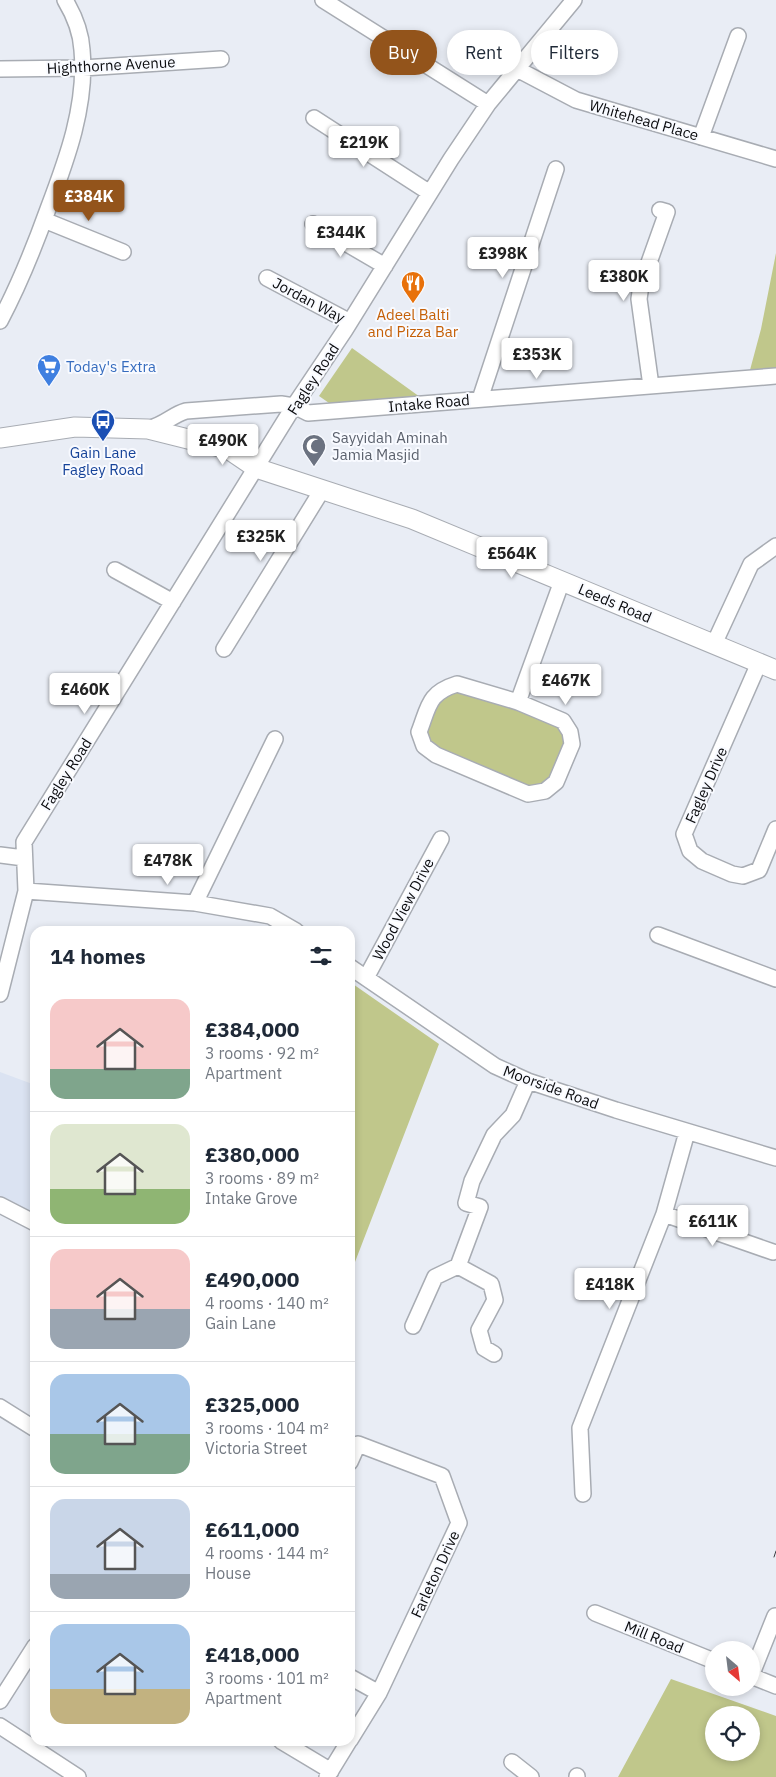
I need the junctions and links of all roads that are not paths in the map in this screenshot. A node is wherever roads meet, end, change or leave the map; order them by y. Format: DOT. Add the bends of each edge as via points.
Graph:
graph roads {
  1 [pos="65,0"];
  2 [pos="323,0"];
  3 [pos="574,0"];
  4 [pos="738,36"];
  5 [pos="222,59"];
  6 [pos="521,64"];
  7 [pos="0,68"];
  8 [pos="83,68"];
  9 [pos="521,71"];
  10 [pos="512,75"];
  11 [pos="488,104"];
  12 [pos="314,118"];
  13 [pos="701,137"];
  14 [pos="776,159"];
  15 [pos="556,168"];
  16 [pos="430,193"];
  17 [pos="660,210"];
  18 [pos="44,220"];
  19 [pos="313,224"];
  20 [pos="123,252"];
  21 [pos="385,266"];
  22 [pos="267,278"];
  23 [pos="0,322"];
  24 [pos="350,322"];
  25 [pos="776,376"];
  26 [pos="651,386"];
  27 [pos="480,399"];
  28 [pos="294,406"];
  29 [pos="148,429"];
  30 [pos="0,438"];
  31 [pos="256,468"];
  32 [pos="322,490"];
  33 [pos="776,546"];
  34 [pos="115,570"];
  35 [pos="562,581"];
  36 [pos="173,602"];
  37 [pos="714,644"];
  38 [pos="224,649"];
  39 [pos="767,667"];
  40 [pos="518,702"];
  41 [pos="275,739"];
  42 [pos="776,829"];
  43 [pos="440,840"];
  44 [pos="0,855"];
  45 [pos="24,858"];
  46 [pos="26,891"];
  47 [pos="195,903"];
  48 [pos="287,926"];
  49 [pos="658,935"];
  50 [pos="355,970"];
  51 [pos="366,978"];
  52 [pos="776,979"];
  53 [pos="0,994"];
  54 [pos="528,1080"];
  55 [pos="687,1132"];
  56 [pos="776,1158"];
  57 [pos="0,1205"];
  58 [pos="664,1214"];
  59 [pos="30,1220"];
  60 [pos="773,1252"];
  61 [pos="458,1266"];
  62 [pos="413,1326"];
  63 [pos="494,1354"];
  64 [pos="0,1407"];
  65 [pos="30,1426"];
  66 [pos="355,1451"];
  67 [pos="583,1494"];
  68 [pos="595,1613"];
  69 [pos="775,1616"];
  70 [pos="30,1654"];
  71 [pos="760,1654"];
  72 [pos="705,1657"];
  73 [pos="355,1680"];
  74 [pos="760,1680"];
  75 [pos="776,1686"];
  76 [pos="379,1693"];
  77 [pos="0,1702"];
  78 [pos="0,1726"];
  79 [pos="355,1733"];
  80 [pos="30,1746"];
  81 [pos="31,1746"];
  82 [pos="288,1746"];
  83 [pos="347,1746"];
  84 [pos="512,1762"];
  85 [pos="329,1774"];
  86 [pos="78,1777"];
  87 [pos="531,1777"];
  1 -- 8 [label="street" via="77,24"];
  2 -- 11 [label="street"];
  3 -- 6 [label="street, Fagley Road"];
  4 -- 13 [label="street"];
  5 -- 8 [label="street, Highthorne Avenue"];
  7 -- 8 [label="street, Highthorne Avenue"];
  8 -- 18 [label="street" via="78,113 66,163"];
  9 -- 13 [label="street, Whitehead Place" via="576,100"];
  10 -- 11 [label="street, Fagley Road"];
  11 -- 16 [label="street, Fagley Road"];
  12 -- 16 [label="street"];
  13 -- 14 [label="street, Whitehead Place"];
  15 -- 27 [label="street"];
  16 -- 21 [label="street, Fagley Road"];
  17 -- 26 [label="street" via="667,212 639,298"];
  18 -- 20 [label="street"];
  18 -- 23 [label="street" via="24,275"];
  19 -- 21 [label="street"];
  21 -- 24 [label="street, Fagley Road"];
  22 -- 24 [label="street, Jordan Way"];
  24 -- 28 [label="street, Fagley Road"];
  25 -- 26 [label="street, Intake Road"];
  26 -- 27 [label="street, Intake Road"];
  27 -- 28 [label="street, Intake Road" via="308,413"];
  28 -- 29 [label="street, Intake Road" via="281,404 186,411 163,425"];
  28 -- 31 [label="street, Fagley Road"];
  29 -- 30 [label="street, Leeds Road" via="75,427"];
  29 -- 31 [label="street, Leeds Road" via="228,449"];
  31 -- 32 [label="street, Leeds Road"];
  31 -- 36 [label="street, Fagley Road"];
  32 -- 35 [label="street, Leeds Road" via="412,519"];
  32 -- 38 [label="street"];
  33 -- 37 [label="street" via="751,564"];
  34 -- 36 [label="street"];
  35 -- 37 [label="street, Leeds Road"];
  35 -- 40 [label="street"];
  36 -- 45 [label="street, Fagley Road" via="24,842"];
  37 -- 39 [label="street, Leeds Road"];
  39 -- 42 [label="street, Fagley Drive" via="684,834 690,851 702,861 743,876 759,870"];
  40 -- 40 [label="street" via="457,684 440,689 431,701 419,732 424,746 436,755 528,794 545,791 556,782 572,744 570,732 563,721"];
  41 -- 47 [label="street"];
  43 -- 51 [label="street, Wood View Drive"];
  44 -- 45 [label="street"];
  45 -- 46 [label="street, Fagley Road"];
  46 -- 47 [label="street"];
  46 -- 53 [label="street, Fagley Road"];
  47 -- 48 [label="street" via="270,916"];
  49 -- 52 [label="street"];
  50 -- 51 [label="street, Moorside Road"];
  51 -- 54 [label="street, Moorside Road" via="495,1066"];
  54 -- 55 [label="street, Moorside Road"];
  54 -- 61 [label="street" via="513,1115 494,1135 472,1181 466,1203 480,1207"];
  55 -- 56 [label="street, Moorside Road"];
  55 -- 58 [label="street"];
  57 -- 59 [label="street"];
  58 -- 60 [label="street"];
  58 -- 67 [label="street" via="580,1428"];
  61 -- 62 [label="street" via="435,1276"];
  61 -- 63 [label="street" via="491,1284 495,1300 479,1330 484,1348"];
  64 -- 65 [label="street"];
  66 -- 76 [label="street, Farleton Drive" via="358,1444 442,1476 460,1523"];
  68 -- 72 [label="street, Mill Road"];
  69 -- 71 [label="street"];
  70 -- 77 [label="street"];
  73 -- 76 [label="street"];
  74 -- 75 [label="street"];
  76 -- 79 [label="street, Farleton Drive"];
  78 -- 80 [label="street"];
  81 -- 86 [label="street"];
  82 -- 85 [label="street"];
  83 -- 85 [label="street, Farleton Drive"];
  84 -- 87 [label="street"];
}
